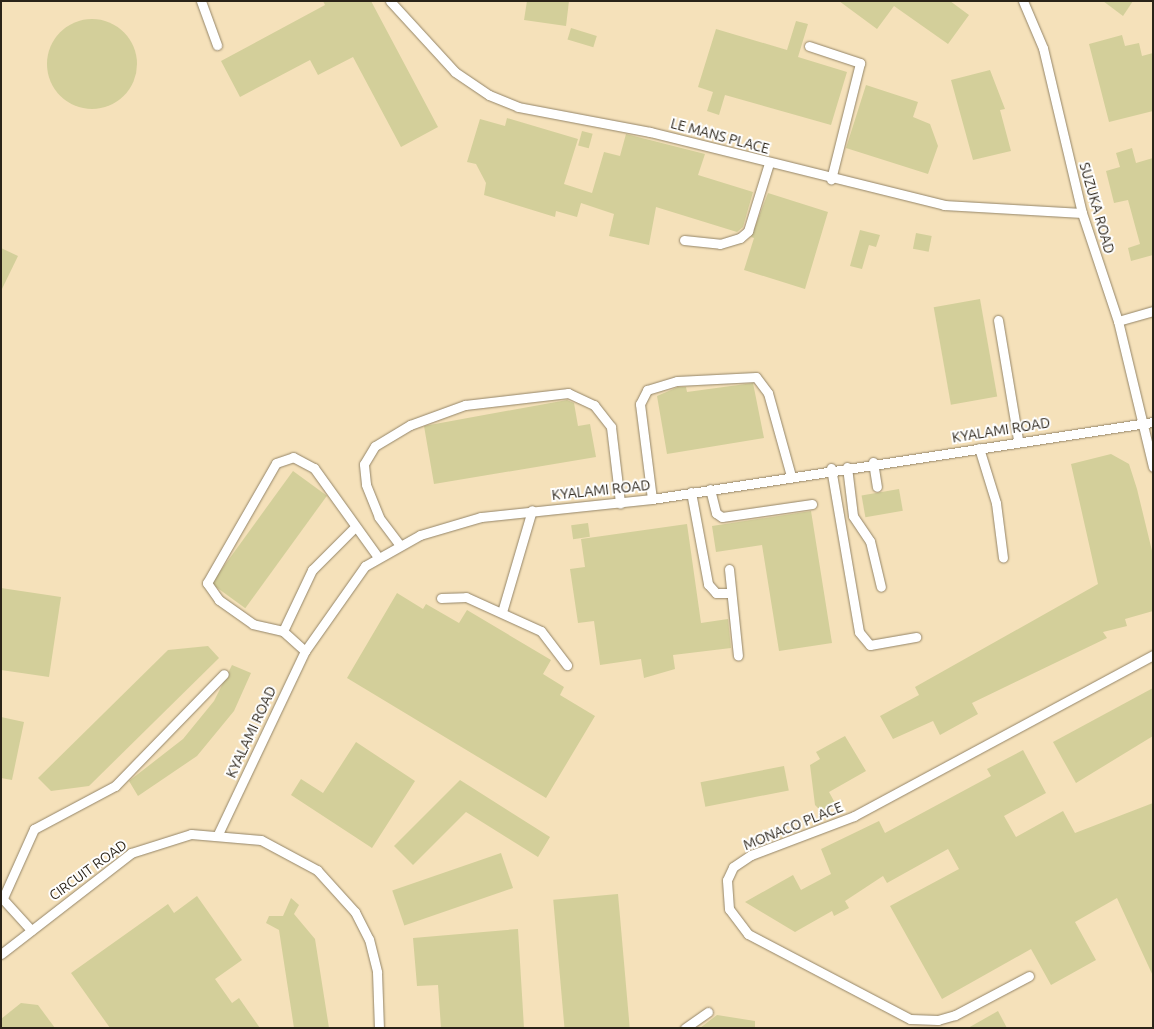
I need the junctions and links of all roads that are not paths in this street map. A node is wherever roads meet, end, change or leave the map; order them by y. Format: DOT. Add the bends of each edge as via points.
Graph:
graph roads {
  1 [pos="201,1"];
  2 [pos="390,1"];
  3 [pos="1023,1"];
  4 [pos="217,45"];
  5 [pos="809,46"];
  6 [pos="769,163"];
  7 [pos="831,179"];
  8 [pos="1082,213"];
  9 [pos="684,240"];
  10 [pos="1153,311"];
  11 [pos="998,320"];
  12 [pos="1118,321"];
  13 [pos="1153,422"];
  14 [pos="1139,424"];
  15 [pos="1018,440"];
  16 [pos="979,448"];
  17 [pos="873,462"];
  18 [pos="847,467"];
  19 [pos="1153,467"];
  20 [pos="831,468"];
  21 [pos="791,476"];
  22 [pos="877,487"];
  23 [pos="710,489"];
  24 [pos="691,492"];
  25 [pos="652,499"];
  26 [pos="620,504"];
  27 [pos="812,504"];
  28 [pos="532,510"];
  29 [pos="354,528"];
  30 [pos="400,544"];
  31 [pos="378,557"];
  32 [pos="1003,558"];
  33 [pos="729,569"];
  34 [pos="881,588"];
  35 [pos="730,593"];
  36 [pos="442,598"];
  37 [pos="502,612"];
  38 [pos="283,631"];
  39 [pos="916,638"];
  40 [pos="305,651"];
  41 [pos="1153,655"];
  42 [pos="738,656"];
  43 [pos="568,665"];
  44 [pos="224,674"];
  45 [pos="218,834"];
  46 [pos="2,898"];
  47 [pos="31,930"];
  48 [pos="1,954"];
  49 [pos="1029,976"];
  50 [pos="708,1012"];
  51 [pos="379,1028"];
  52 [pos="685,1028"];
  1 -- 4 [label="lane"];
  2 -- 6 [label="lane, LE MANS PLACE" via="433,53 489,96 518,106 650,132"];
  3 -- 8 [label="lane, SUZUKA ROAD" via="1043,48"];
  5 -- 7 [label="lane" via="860,63"];
  6 -- 7 [label="lane, LE MANS PLACE"];
  6 -- 9 [label="lane" via="744,235 720,244"];
  7 -- 8 [label="lane, LE MANS PLACE" via="952,206"];
  8 -- 12 [label="lane, SUZUKA ROAD"];
  10 -- 12 [label="lane"];
  11 -- 15 [label="lane"];
  12 -- 14 [label="lane, SUZUKA ROAD"];
  13 -- 14 [label="lane, KYALAMI ROAD"];
  14 -- 15 [label="lane, KYALAMI ROAD"];
  14 -- 19 [label="lane"];
  15 -- 16 [label="lane, KYALAMI ROAD"];
  16 -- 17 [label="lane, KYALAMI ROAD"];
  16 -- 32 [label="lane" via="996,503"];
  17 -- 18 [label="lane, KYALAMI ROAD"];
  17 -- 22 [label="lane"];
  18 -- 20 [label="lane, KYALAMI ROAD"];
  18 -- 34 [label="lane" via="853,516 870,541"];
  20 -- 21 [label="lane, KYALAMI ROAD"];
  20 -- 39 [label="lane" via="859,632 870,645"];
  21 -- 23 [label="lane, KYALAMI ROAD"];
  21 -- 25 [label="lane" via="768,393 756,377 670,382 647,390 640,404"];
  23 -- 24 [label="lane, KYALAMI ROAD"];
  23 -- 27 [label="lane" via="716,513 722,517"];
  24 -- 25 [label="lane, KYALAMI ROAD"];
  24 -- 35 [label="lane" via="708,584 716,593"];
  25 -- 26 [label="lane, KYALAMI ROAD"];
  26 -- 28 [label="lane, KYALAMI ROAD"];
  26 -- 30 [label="lane" via="611,427 594,405 568,394 465,405 410,425 375,446 364,464 366,484 379,517"];
  28 -- 30 [label="lane, KYALAMI ROAD" via="481,517"];
  28 -- 37 [label="lane"];
  29 -- 31 [label="lane"];
  29 -- 38 [label="lane" via="312,570"];
  29 -- 38 [label="lane" via="314,468 293,457 276,463 211,569 208,583 219,600 253,624"];
  30 -- 31 [label="lane, KYALAMI ROAD"];
  31 -- 40 [label="lane, KYALAMI ROAD" via="356,577"];
  33 -- 35 [label="lane"];
  35 -- 42 [label="lane"];
  36 -- 37 [label="lane" via="466,597"];
  37 -- 43 [label="lane" via="541,630"];
  38 -- 40 [label="lane"];
  40 -- 45 [label="lane, KYALAMI ROAD"];
  41 -- 49 [label="lane, MONACO PLACE" via="854,816 751,855 733,867 727,880 729,909 748,934 910,1019 938,1020 955,1015"];
  44 -- 46 [label="lane" via="115,786 34,829"];
  45 -- 47 [label="lane, CIRCUIT ROAD" via="173,838 131,853"];
  45 -- 51 [label="lane, CIRCUIT ROAD" via="260,840 292,854 339,892 369,939 381,1003"];
  46 -- 47 [label="lane"];
  47 -- 48 [label="lane, CIRCUIT ROAD"];
  50 -- 52 [label="lane"];
}
